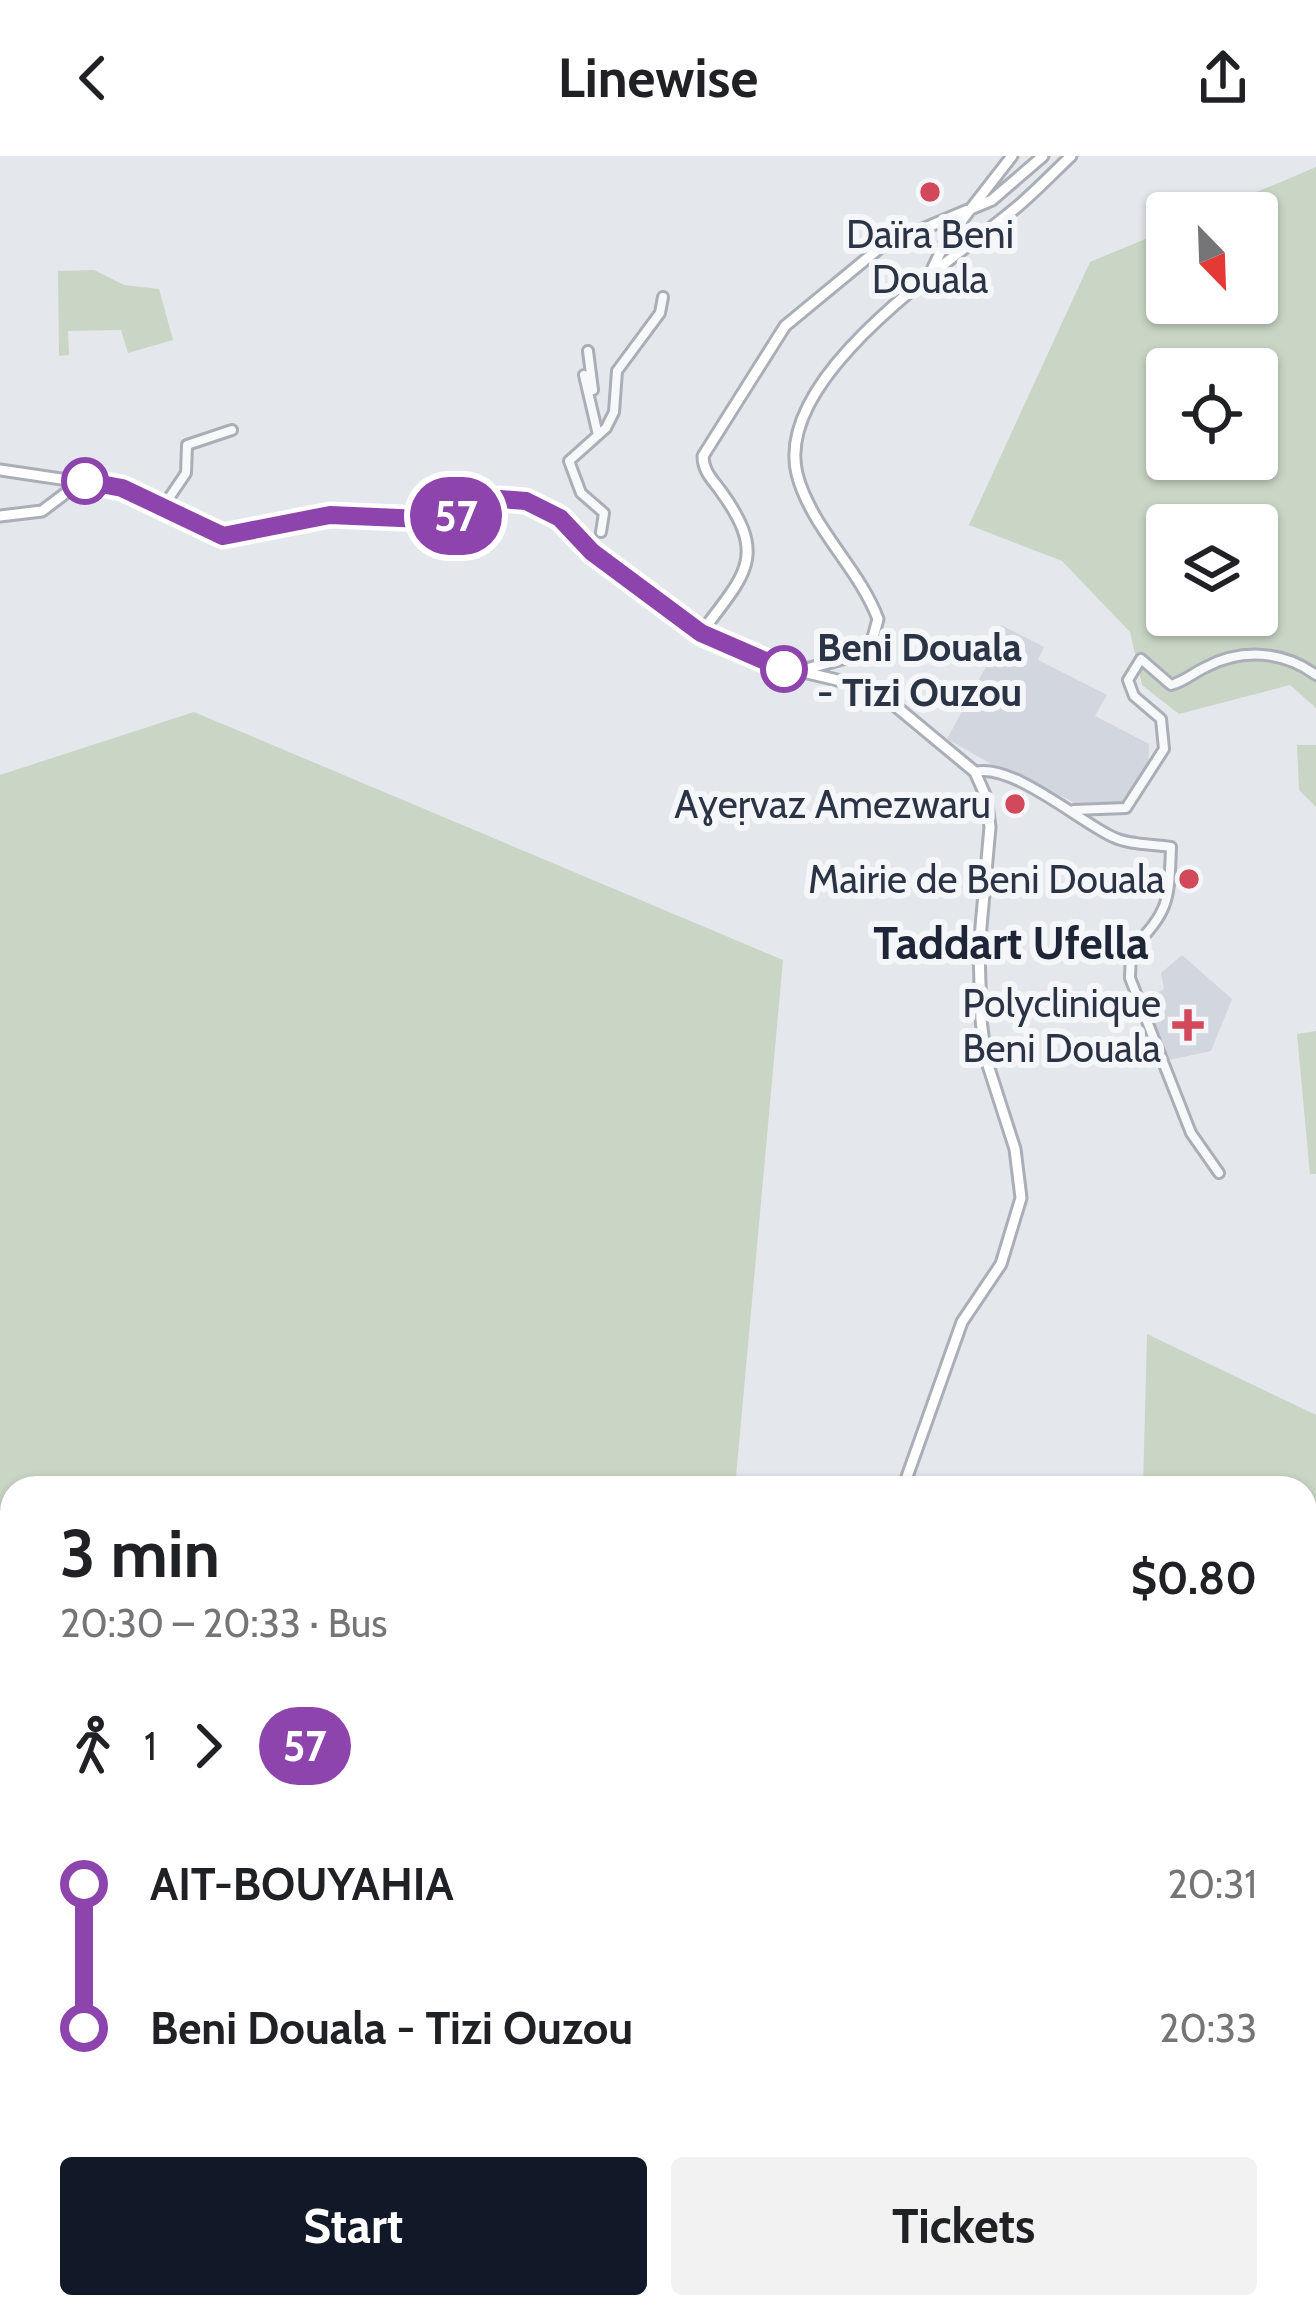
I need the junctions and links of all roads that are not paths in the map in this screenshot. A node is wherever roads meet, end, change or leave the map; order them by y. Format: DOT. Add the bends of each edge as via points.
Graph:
graph roads {
  1 [pos="1012,156"];
  2 [pos="1043,156"];
  3 [pos="1070,156"];
  4 [pos="971,210"];
  5 [pos="932,270"];
  6 [pos="663,297"];
  7 [pos="587,351"];
  8 [pos="584,375"];
  9 [pos="593,409"];
  10 [pos="232,430"];
  11 [pos="599,437"];
  12 [pos="0,470"];
  13 [pos="83,480"];
  14 [pos="163,506"];
  15 [pos="0,516"];
  16 [pos="601,532"];
  17 [pos="701,633"];
  18 [pos="799,671"];
  19 [pos="1316,675"];
  20 [pos="975,772"];
  21 [pos="1072,810"];
  22 [pos="1219,1173"];
  23 [pos="907,1476"];
  1 -- 4 [label="main road"];
  2 -- 4 [label="main road" via="1003,194"];
  3 -- 5 [label="main road"];
  4 -- 5 [label="main road"];
  4 -- 17 [label="main road" via="882,246 768,346 704,456 742,521 751,558"];
  5 -- 18 [label="main road" via="828,374 799,433 799,481 878,626 857,655"];
  6 -- 11 [label="street" via="661,313 617,371 614,412"];
  7 -- 9 [label="street"];
  8 -- 9 [label="street"];
  9 -- 11 [label="street"];
  10 -- 14 [label="street" via="187,445 186,473"];
  11 -- 16 [label="street" via="569,461 581,493 606,517"];
  12 -- 13 [label="main road"];
  13 -- 14 [label="main road"];
  13 -- 15 [label="main road" via="42,511"];
  14 -- 17 [label="main road" via="223,536 330,515 446,520 500,499 526,501 560,518 592,552"];
  17 -- 18 [label="main road"];
  18 -- 20 [label="main road" via="874,689"];
  19 -- 21 [label="street" via="1293,658 1261,655 1229,658 1172,685 1141,659 1128,680 1161,719 1164,749 1126,808"];
  20 -- 21 [label="street" via="992,771"];
  20 -- 23 [label="main road" via="990,827 981,1020 1021,1198 1001,1264 962,1322"];
  21 -- 22 [label="street" via="1116,839 1171,847 1169,903 1131,950 1130,978 1191,1133"];
}
